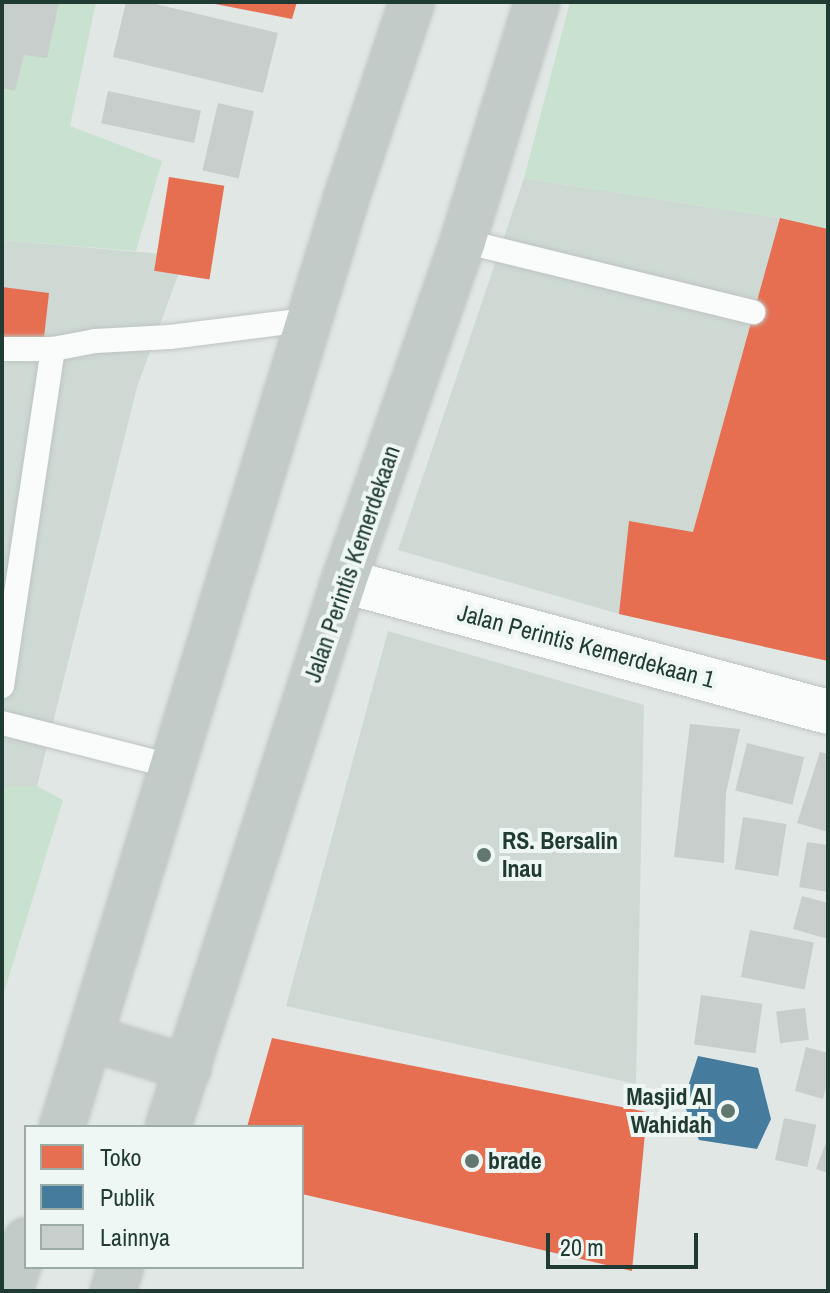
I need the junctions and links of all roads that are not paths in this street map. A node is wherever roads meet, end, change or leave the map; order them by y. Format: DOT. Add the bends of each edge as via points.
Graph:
graph roads {
  1 [pos="412,2"];
  2 [pos="537,2"];
  3 [pos="463,241"];
  4 [pos="753,312"];
  5 [pos="312,319"];
  6 [pos="2,349"];
  7 [pos="53,349"];
  8 [pos="344,581"];
  9 [pos="2,686"];
  10 [pos="828,712"];
  11 [pos="2,723"];
  12 [pos="171,766"];
  13 [pos="90,1038"];
  14 [pos="189,1068"];
  15 [pos="63,1125"];
  16 [pos="169,1125"];
  17 [pos="24,1246"];
  18 [pos="120,1269"];
  19 [pos="10,1291"];
  20 [pos="113,1291"];
  1 -- 5 [label="highway"];
  2 -- 3 [label="highway, Jalan Perintis Kemerdekaan"];
  3 -- 4 [label="lane"];
  3 -- 8 [label="highway, Jalan Perintis Kemerdekaan"];
  5 -- 7 [label="lane"];
  5 -- 12 [label="highway"];
  6 -- 7 [label="lane"];
  7 -- 9 [label="lane"];
  8 -- 10 [label="street, Jalan Perintis Kemerdekaan 1"];
  8 -- 14 [label="highway, Jalan Perintis Kemerdekaan"];
  11 -- 12 [label="lane"];
  12 -- 13 [label="highway"];
  13 -- 14 [label="highway"];
  13 -- 15 [label="highway"];
  14 -- 16 [label="highway, Jalan Perintis Kemerdekaan"];
  17 -- 19 [label="highway"];
  18 -- 20 [label="highway"];
}
